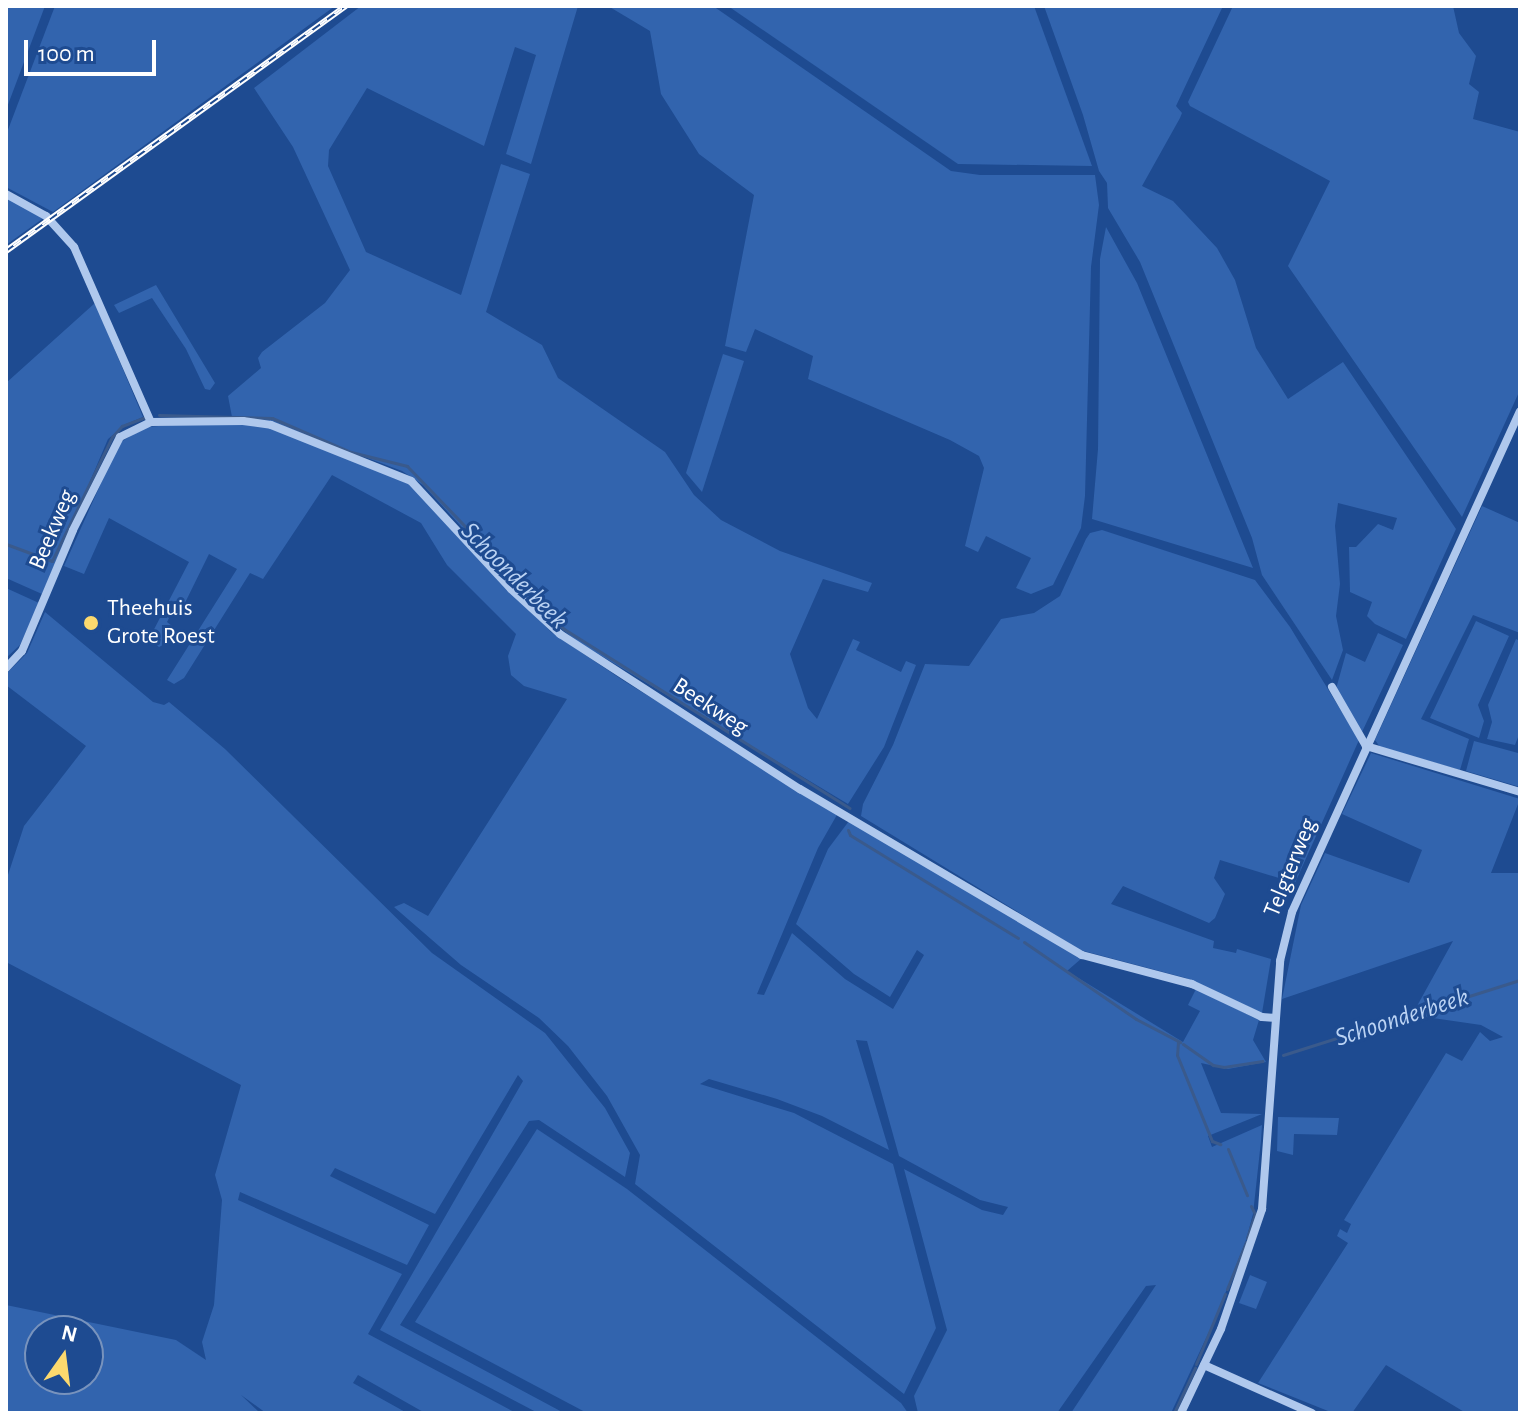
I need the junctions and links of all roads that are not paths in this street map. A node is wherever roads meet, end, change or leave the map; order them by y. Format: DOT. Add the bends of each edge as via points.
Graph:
graph roads {
  1 [pos="6,194"];
  2 [pos="1520,411"];
  3 [pos="151,422"];
  4 [pos="6,668"];
  5 [pos="1332,687"];
  6 [pos="1366,746"];
  7 [pos="1520,792"];
  8 [pos="1275,1018"];
  9 [pos="1204,1365"];
  10 [pos="1181,1413"];
  11 [pos="1312,1413"];
  1 -- 3 [label="street" via="46,216 74,247"];
  2 -- 6 [label="street, Telgterweg"];
  3 -- 4 [label="street, Beekweg" via="131,429 112,448 22,651"];
  3 -- 8 [label="street, Beekweg" via="271,425 401,474 420,487 511,589 560,634 800,789 1082,955 1192,984 1262,1017"];
  5 -- 6 [label="street"];
  6 -- 7 [label="street"];
  6 -- 8 [label="street, Telgterweg" via="1292,912 1280,961"];
  8 -- 9 [label="street, Telgterweg" via="1262,1209"];
  9 -- 10 [label="street, Telgterweg"];
  9 -- 11 [label="street"];
}
